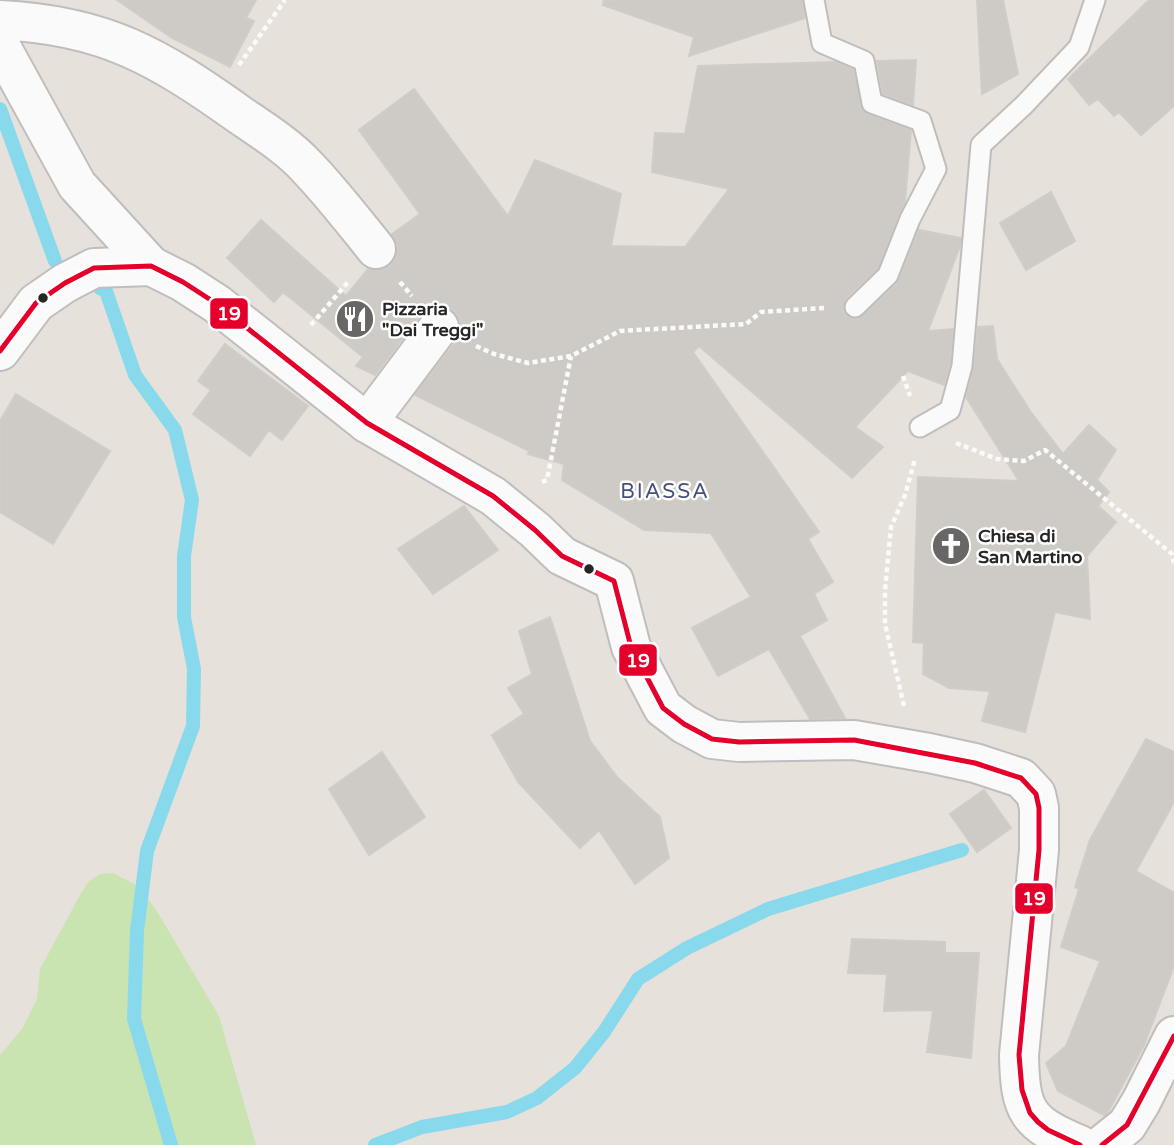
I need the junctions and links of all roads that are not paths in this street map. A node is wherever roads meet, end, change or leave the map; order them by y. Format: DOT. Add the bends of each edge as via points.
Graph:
graph roads {
  1 [pos="814,0"];
  2 [pos="1095,0"];
  3 [pos="0,20"];
  4 [pos="0,45"];
  5 [pos="376,249"];
  6 [pos="151,266"];
  7 [pos="855,307"];
  8 [pos="439,327"];
  9 [pos="0,351"];
  10 [pos="367,423"];
  11 [pos="920,427"];
  12 [pos="1174,1036"];
  13 [pos="1080,1145"];
  14 [pos="1102,1145"];
  1 -- 7 [label="lane" via="822,43 864,61 872,103 920,121 936,169 888,275"];
  2 -- 11 [label="lane" via="1079,47 981,145 962,366 950,410"];
  3 -- 5 [label="street" via="73,28 148,55 215,97 305,165"];
  4 -- 6 [label="street" via="77,185"];
  6 -- 9 [label="street" via="94,268 65,283 36,303"];
  6 -- 10 [label="street" via="206,297"];
  8 -- 10 [label="street"];
  10 -- 13 [label="street" via="493,496 562,556 614,581 631,647 663,708 684,724 712,739 740,742 854,740 975,763 1021,778 1036,794 1039,849 1019,1055 1020,1089 1030,1115 1043,1127"];
  12 -- 14 [label="street" via="1127,1125"];
}
